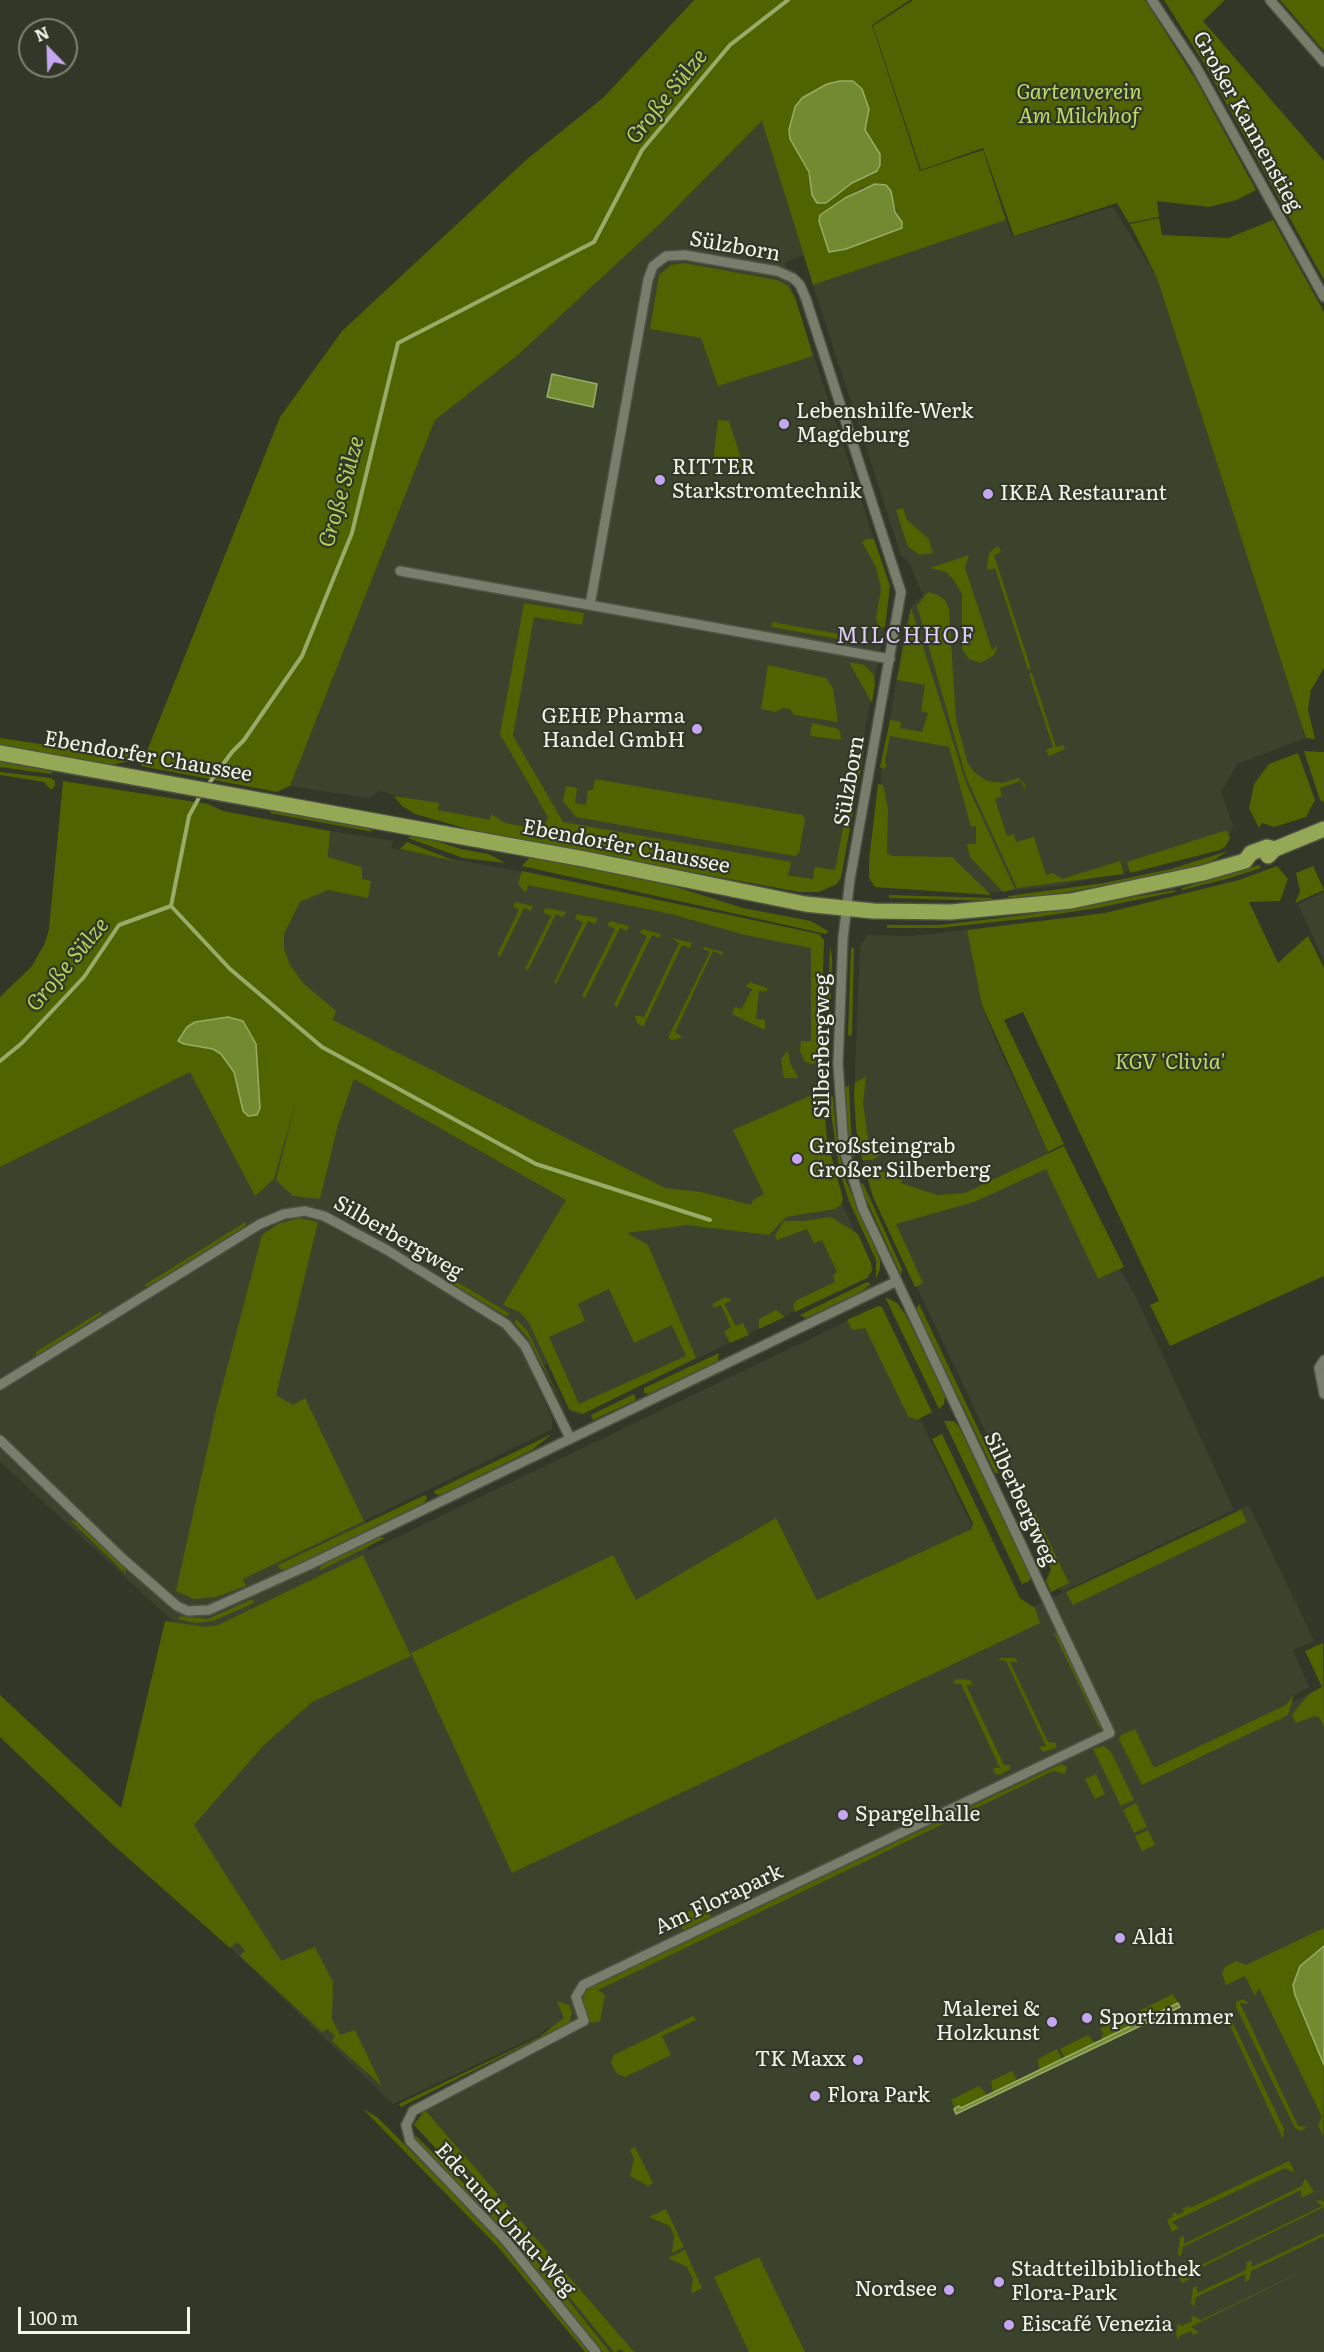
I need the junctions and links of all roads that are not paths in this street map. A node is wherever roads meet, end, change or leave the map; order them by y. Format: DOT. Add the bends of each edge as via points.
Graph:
graph roads {
  1 [pos="1152,0"];
  2 [pos="1269,0"];
  3 [pos="1324,62"];
  4 [pos="1324,297"];
  5 [pos="400,572"];
  6 [pos="590,605"];
  7 [pos="890,659"];
  8 [pos="0,753"];
  9 [pos="1324,829"];
  10 [pos="846,909"];
  11 [pos="897,1281"];
  12 [pos="1324,1360"];
  13 [pos="0,1385"];
  14 [pos="1324,1394"];
  15 [pos="570,1438"];
  16 [pos="0,1440"];
  17 [pos="1110,1733"];
  18 [pos="410,2141"];
  19 [pos="596,2352"];
  1 -- 4 [label="street, Großer Kannenstieg" via="1195,64"];
  2 -- 3 [label="street"];
  5 -- 6 [label="street"];
  6 -- 7 [label="street"];
  6 -- 7 [label="street, Sülzborn" via="652,268 662,258 677,254 777,271 793,278 802,289 900,586"];
  7 -- 10 [label="street, Sülzborn"];
  8 -- 10 [label="main road, Ebendorfer Chaussee"];
  9 -- 10 [label="main road, Ebendorfer Chaussee" via="1275,849 1267,847 1251,853 1245,861 1147,887 1052,904 934,913"];
  10 -- 11 [label="street, Silberbergweg" via="838,1044 842,1140 861,1204"];
  11 -- 15 [label="street"];
  11 -- 17 [label="street, Silberbergweg"];
  12 -- 14 [label="street" via="1319,1368"];
  13 -- 15 [label="street, Silberbergweg" via="260,1224 279,1215 305,1211 324,1216 387,1250 506,1324 528,1351"];
  15 -- 16 [label="street" via="280,1579 219,1607 198,1611 177,1606"];
  17 -- 18 [label="street, Am Florapark" via="583,1985 576,1997 584,2021 417,2107 406,2125"];
  18 -- 19 [label="street, Ede-und-Unku-Weg" via="506,2241"];
}
